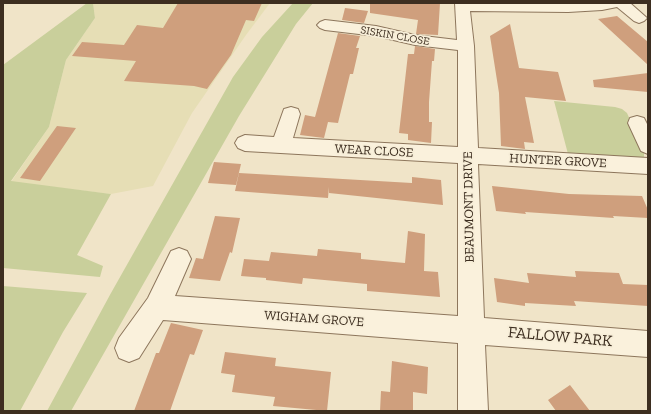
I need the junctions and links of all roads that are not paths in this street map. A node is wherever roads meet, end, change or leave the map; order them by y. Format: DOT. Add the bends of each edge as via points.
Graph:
graph roads {
  1 [pos="615,3"];
  2 [pos="621,3"];
  3 [pos="462,5"];
  4 [pos="639,18"];
  5 [pos="318,41"];
  6 [pos="466,46"];
  7 [pos="291,114"];
  8 [pos="638,123"];
  9 [pos="245,143"];
  10 [pos="281,145"];
  11 [pos="648,146"];
  12 [pos="468,156"];
  13 [pos="648,166"];
  14 [pos="179,259"];
  15 [pos="157,307"];
  16 [pos="471,330"];
  17 [pos="648,344"];
  18 [pos="129,348"];
  19 [pos="473,411"];
  1 -- 3 [label="street" via="568,8"];
  2 -- 4 [label="street"];
  3 -- 6 [label="street, BEAUMONT DRIVE"];
  5 -- 6 [label="street, SISKIN CLOSE" via="329,18 415,40"];
  6 -- 12 [label="street, BEAUMONT DRIVE"];
  7 -- 10 [label="street"];
  8 -- 11 [label="street"];
  9 -- 10 [label="street, WEAR CLOSE"];
  10 -- 12 [label="street, WEAR CLOSE"];
  12 -- 13 [label="street, HUNTER GROVE"];
  12 -- 16 [label="street, BEAUMONT DRIVE"];
  14 -- 15 [label="street"];
  15 -- 16 [label="street, WIGHAM GROVE"];
  15 -- 18 [label="street"];
  16 -- 17 [label="street, FALLOW PARK"];
  16 -- 19 [label="street, BEAUMONT DRIVE"];
}
